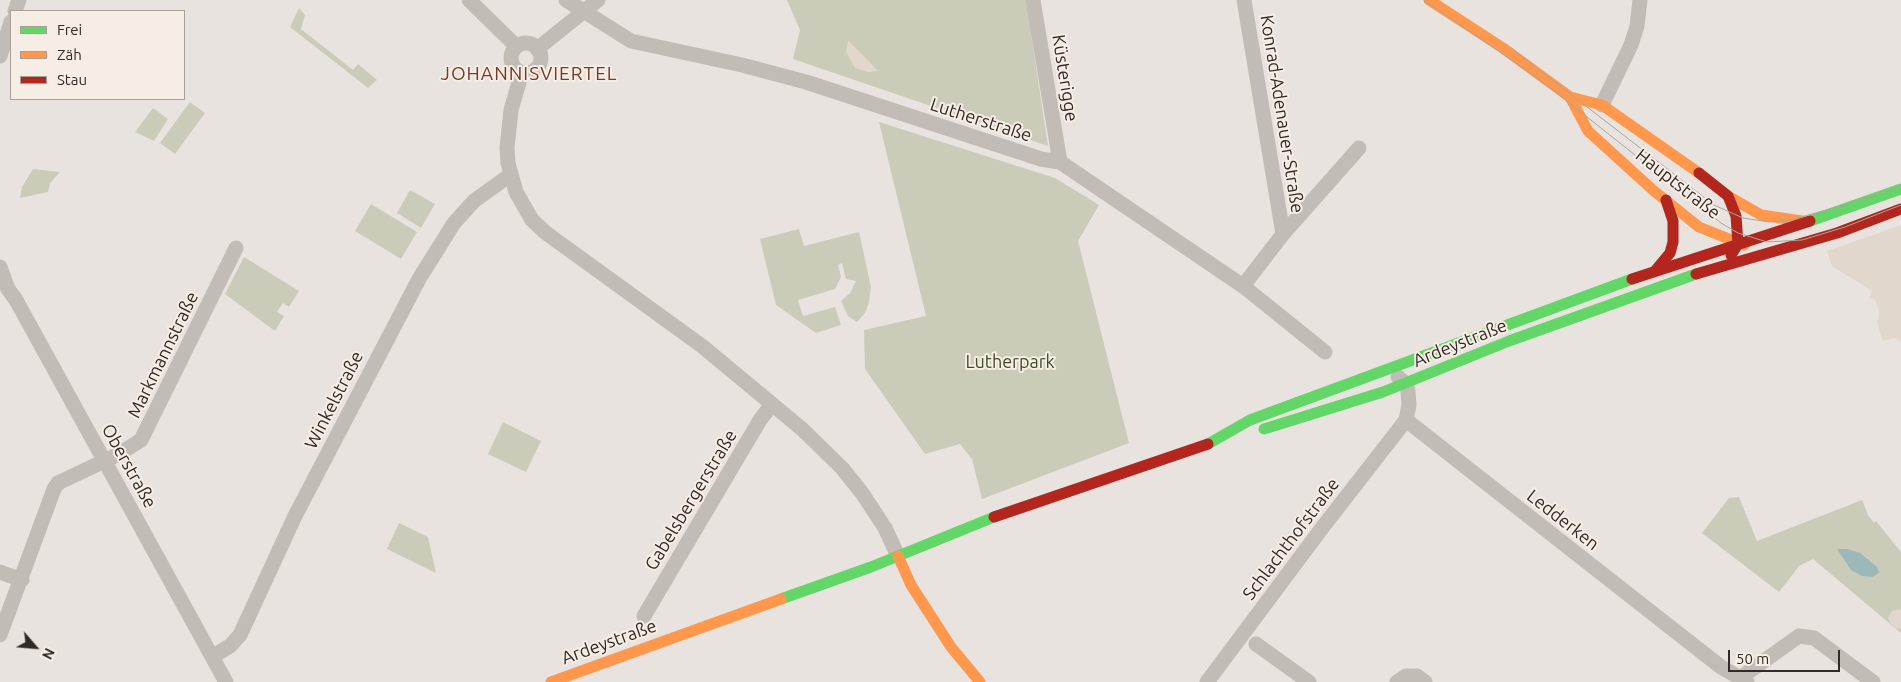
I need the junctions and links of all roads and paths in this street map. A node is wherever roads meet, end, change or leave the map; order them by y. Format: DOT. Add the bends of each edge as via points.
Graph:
graph roads {
  1 [pos="469,0"];
  2 [pos="566,0"];
  3 [pos="598,0"];
  4 [pos="1033,0"];
  5 [pos="1244,0"];
  6 [pos="1429,0"];
  7 [pos="1640,0"];
  8 [pos="584,12"];
  9 [pos="10,25"];
  10 [pos="516,46"];
  11 [pos="537,49"];
  12 [pos="0,56"];
  13 [pos="522,72"];
  14 [pos="1570,97"];
  15 [pos="1602,105"];
  16 [pos="1359,148"];
  17 [pos="1060,162"];
  18 [pos="510,175"];
  19 [pos="1901,190"];
  20 [pos="1728,196"];
  21 [pos="1666,200"];
  22 [pos="1901,209"];
  23 [pos="1820,218"];
  24 [pos="1808,221"];
  25 [pos="1283,234"];
  26 [pos="1815,239"];
  27 [pos="1738,244"];
  28 [pos="236,248"];
  29 [pos="1770,251"];
  30 [pos="1719,266"];
  31 [pos="0,267"];
  32 [pos="1655,271"];
  33 [pos="1243,286"];
  34 [pos="1325,352"];
  35 [pos="1389,369"];
  36 [pos="1372,374"];
  37 [pos="1406,384"];
  38 [pos="1383,392"];
  39 [pos="772,404"];
  40 [pos="1406,420"];
  41 [pos="1210,443"];
  42 [pos="104,460"];
  43 [pos="898,556"];
  44 [pos="0,572"];
  45 [pos="22,580"];
  46 [pos="644,616"];
  47 [pos="0,635"];
  48 [pos="1256,644"];
  49 [pos="212,656"];
  50 [pos="1743,680"];
  51 [pos="226,682"];
  52 [pos="551,682"];
  53 [pos="980,682"];
  54 [pos="1207,682"];
  55 [pos="1309,682"];
  56 [pos="1397,682"];
  57 [pos="1425,682"];
  58 [pos="1873,682"];
  1 -- 10 [label="street"];
  2 -- 8 [label="street, Lutherstraße"];
  3 -- 8 [label="street"];
  4 -- 17 [label="street, Küsterigge"];
  5 -- 25 [label="street, Konrad-Adenauer-Straße"];
  6 -- 14 [label="main road, Hauptstraße"];
  7 -- 15 [label="street" via="1631,45"];
  8 -- 11 [label="street"];
  8 -- 17 [label="street, Lutherstraße" via="631,41 806,82 1032,156"];
  9 -- 12 [label="street"];
  10 -- 11 [label="street" via="525,43"];
  10 -- 13 [label="street" via="511,59 514,68"];
  11 -- 13 [label="street" via="540,57 538,66 531,72"];
  13 -- 18 [label="street" via="508,130"];
  14 -- 15 [label="main road, Hauptstraße"];
  14 -- 21 [label="main road, Hauptstraße" via="1588,132"];
  15 -- 20 [label="main road, Hauptstraße"];
  16 -- 25 [label="street, Konrad-Adenauer-Straße"];
  17 -- 33 [label="street, Lutherstraße"];
  18 -- 39 [label="street" via="523,206 546,233 702,346"];
  18 -- 49 [label="street, Winkelstraße" via="474,201 454,223 419,279 295,516 240,635 230,646"];
  19 -- 23 [label="main road"];
  20 -- 24 [label="main road" via="1769,217"];
  20 -- 27 [label="main road, Hauptstraße" via="1736,216"];
  21 -- 27 [label="main road, Hauptstraße" via="1699,227"];
  21 -- 32 [label="main road" via="1674,221 1673,242 1670,253"];
  22 -- 26 [label="main road, Ardeystraße"];
  23 -- 24 [label="main road"];
  23 -- 26 [label="main road" via="1814,230"];
  24 -- 27 [label="main road"];
  25 -- 33 [label="street, Konrad-Adenauer-Straße"];
  26 -- 29 [label="main road, Ardeystraße"];
  27 -- 29 [label="main road"];
  27 -- 30 [label="main road, Ardeystraße"];
  27 -- 32 [label="main road"];
  28 -- 42 [label="street, Markmannstraße" via="146,433 135,445"];
  29 -- 30 [label="main road, Ardeystraße"];
  30 -- 37 [label="main road, Ardeystraße" via="1484,350"];
  31 -- 42 [label="street, Oberstraße" via="8,289"];
  32 -- 35 [label="main road"];
  33 -- 34 [label="street, Lutherstraße"];
  35 -- 36 [label="main road"];
  35 -- 37 [label="street"];
  36 -- 38 [label="street"];
  36 -- 41 [label="main road" via="1250,420"];
  37 -- 38 [label="main road, Ardeystraße"];
  37 -- 40 [label="street" via="1409,405"];
  38 -- 41 [label="main road, Ardeystraße" via="1263,430"];
  39 -- 43 [label="street" via="842,468 885,528"];
  39 -- 46 [label="street, Gabelsbergerstraße"];
  40 -- 50 [label="street, Ledderken" via="1721,667"];
  40 -- 54 [label="street, Schlachthofstraße"];
  41 -- 43 [label="main road, Ardeystraße" via="970,525"];
  42 -- 45 [label="street, Markmannstraße" via="58,483"];
  42 -- 49 [label="street, Oberstraße"];
  43 -- 52 [label="main road, Ardeystraße"];
  43 -- 53 [label="main road" via="911,586 951,648"];
  44 -- 45 [label="street"];
  45 -- 47 [label="street, Markmannstraße"];
  48 -- 55 [label="street"];
  49 -- 51 [label="street, Oberstraße"];
  50 -- 58 [label="street" via="1798,636 1814,638"];
  56 -- 57 [label="street" via="1406,676 1417,676"];
}
